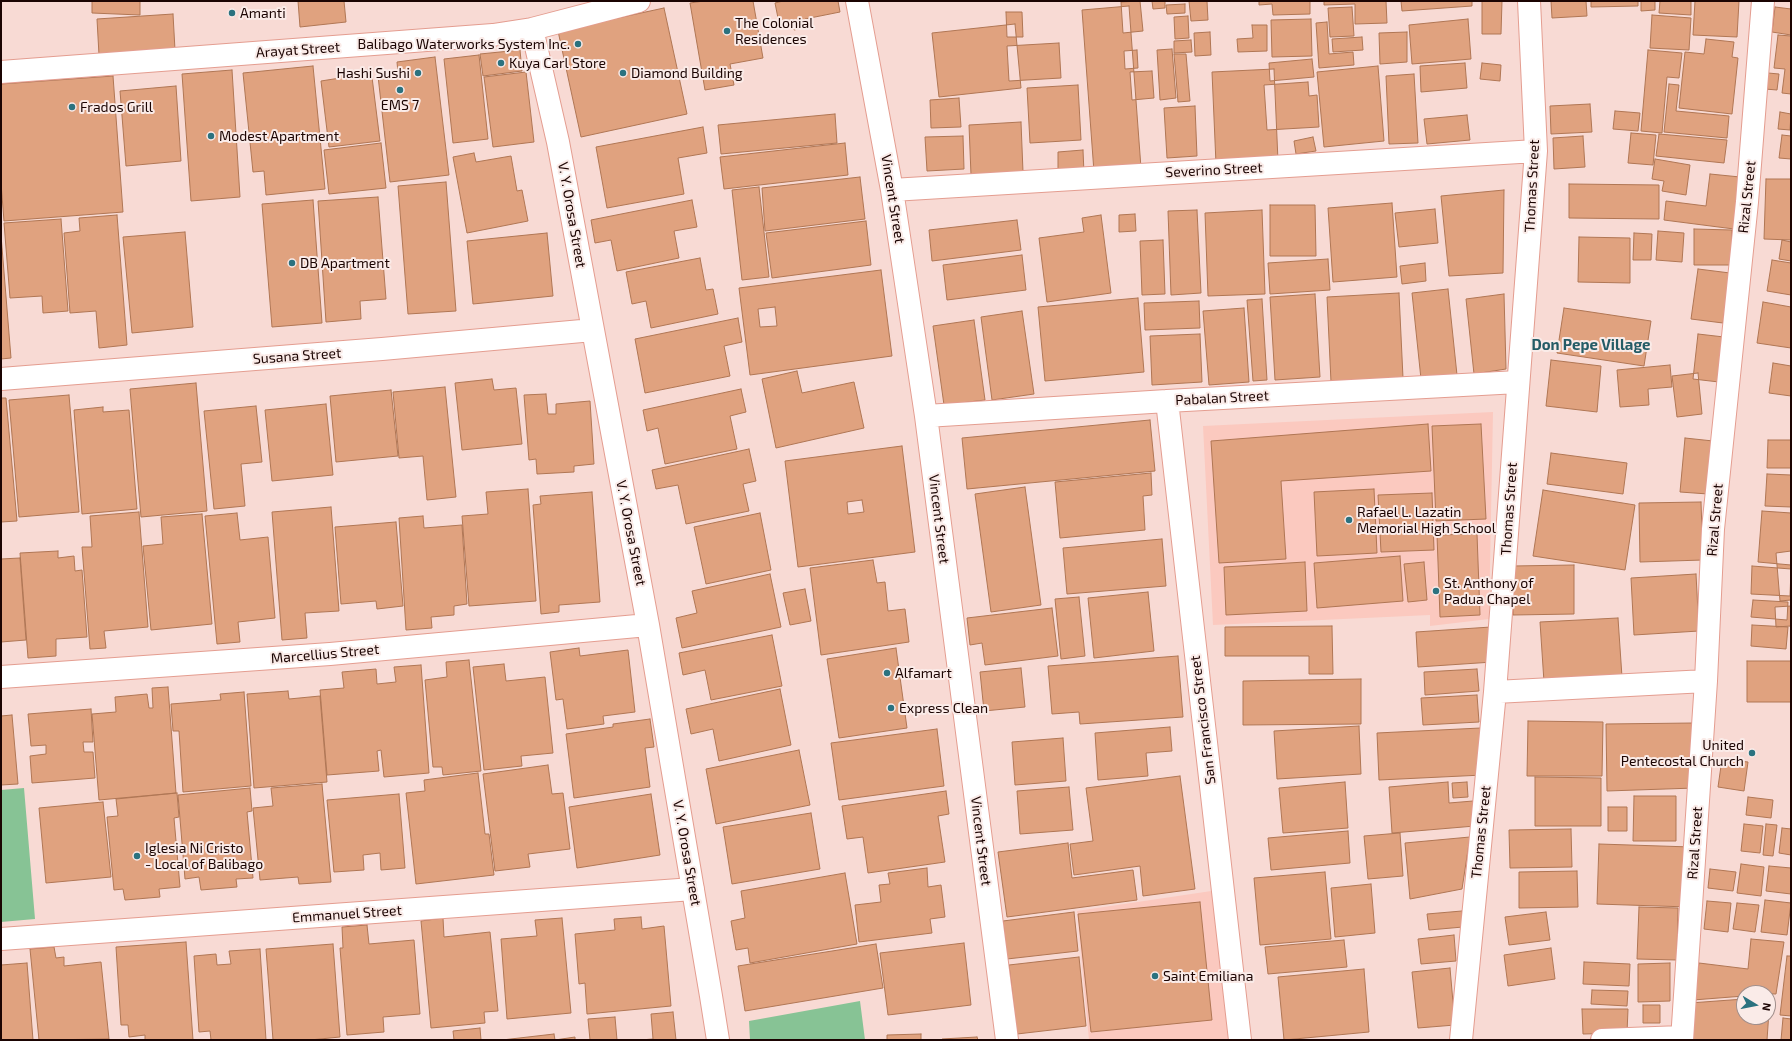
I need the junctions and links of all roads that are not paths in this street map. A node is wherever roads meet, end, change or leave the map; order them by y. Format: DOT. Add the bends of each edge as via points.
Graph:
graph roads {
  1 [pos="639,1"];
  2 [pos="857,1"];
  3 [pos="1528,1"];
  4 [pos="1763,1"];
  5 [pos="532,29"];
  6 [pos="1,72"];
  7 [pos="1536,150"];
  8 [pos="892,190"];
  9 [pos="593,330"];
  10 [pos="1,379"];
  11 [pos="1518,382"];
  12 [pos="1167,401"];
  13 [pos="926,416"];
  14 [pos="648,625"];
  15 [pos="1,678"];
  16 [pos="1706,681"];
  17 [pos="1495,692"];
  18 [pos="693,889"];
  19 [pos="1,939"];
  20 [pos="1682,1039"];
  21 [pos="718,1040"];
  22 [pos="1007,1040"];
  23 [pos="1240,1040"];
  24 [pos="1461,1040"];
  25 [pos="1602,1040"];
  1 -- 5 [label="street, Arayat Street"];
  2 -- 8 [label="street, Vincent Street"];
  3 -- 7 [label="street, Thomas Street"];
  4 -- 16 [label="street, Rizal Street" via="1747,194 1713,529"];
  5 -- 6 [label="street, Arayat Street" via="493,35"];
  5 -- 9 [label="street, V. Y. Orosa Street" via="558,142"];
  7 -- 8 [label="street, Severino Street"];
  7 -- 11 [label="street, Thomas Street"];
  8 -- 13 [label="street, Vincent Street"];
  9 -- 10 [label="street, Susana Street"];
  9 -- 14 [label="street, V. Y. Orosa Street"];
  11 -- 12 [label="street, Pabalan Street"];
  11 -- 17 [label="street, Thomas Street"];
  12 -- 13 [label="street, Pabalan Street"];
  12 -- 23 [label="street, San Francisco Street"];
  13 -- 22 [label="street, Vincent Street"];
  14 -- 15 [label="street, Marcellius Street" via="330,654"];
  14 -- 18 [label="street, V. Y. Orosa Street"];
  16 -- 17 [label="street"];
  16 -- 20 [label="street, Rizal Street"];
  17 -- 24 [label="street, Thomas Street"];
  18 -- 19 [label="street, Emmanuel Street"];
  18 -- 21 [label="street, V. Y. Orosa Street"];
  20 -- 25 [label="street"];
}
